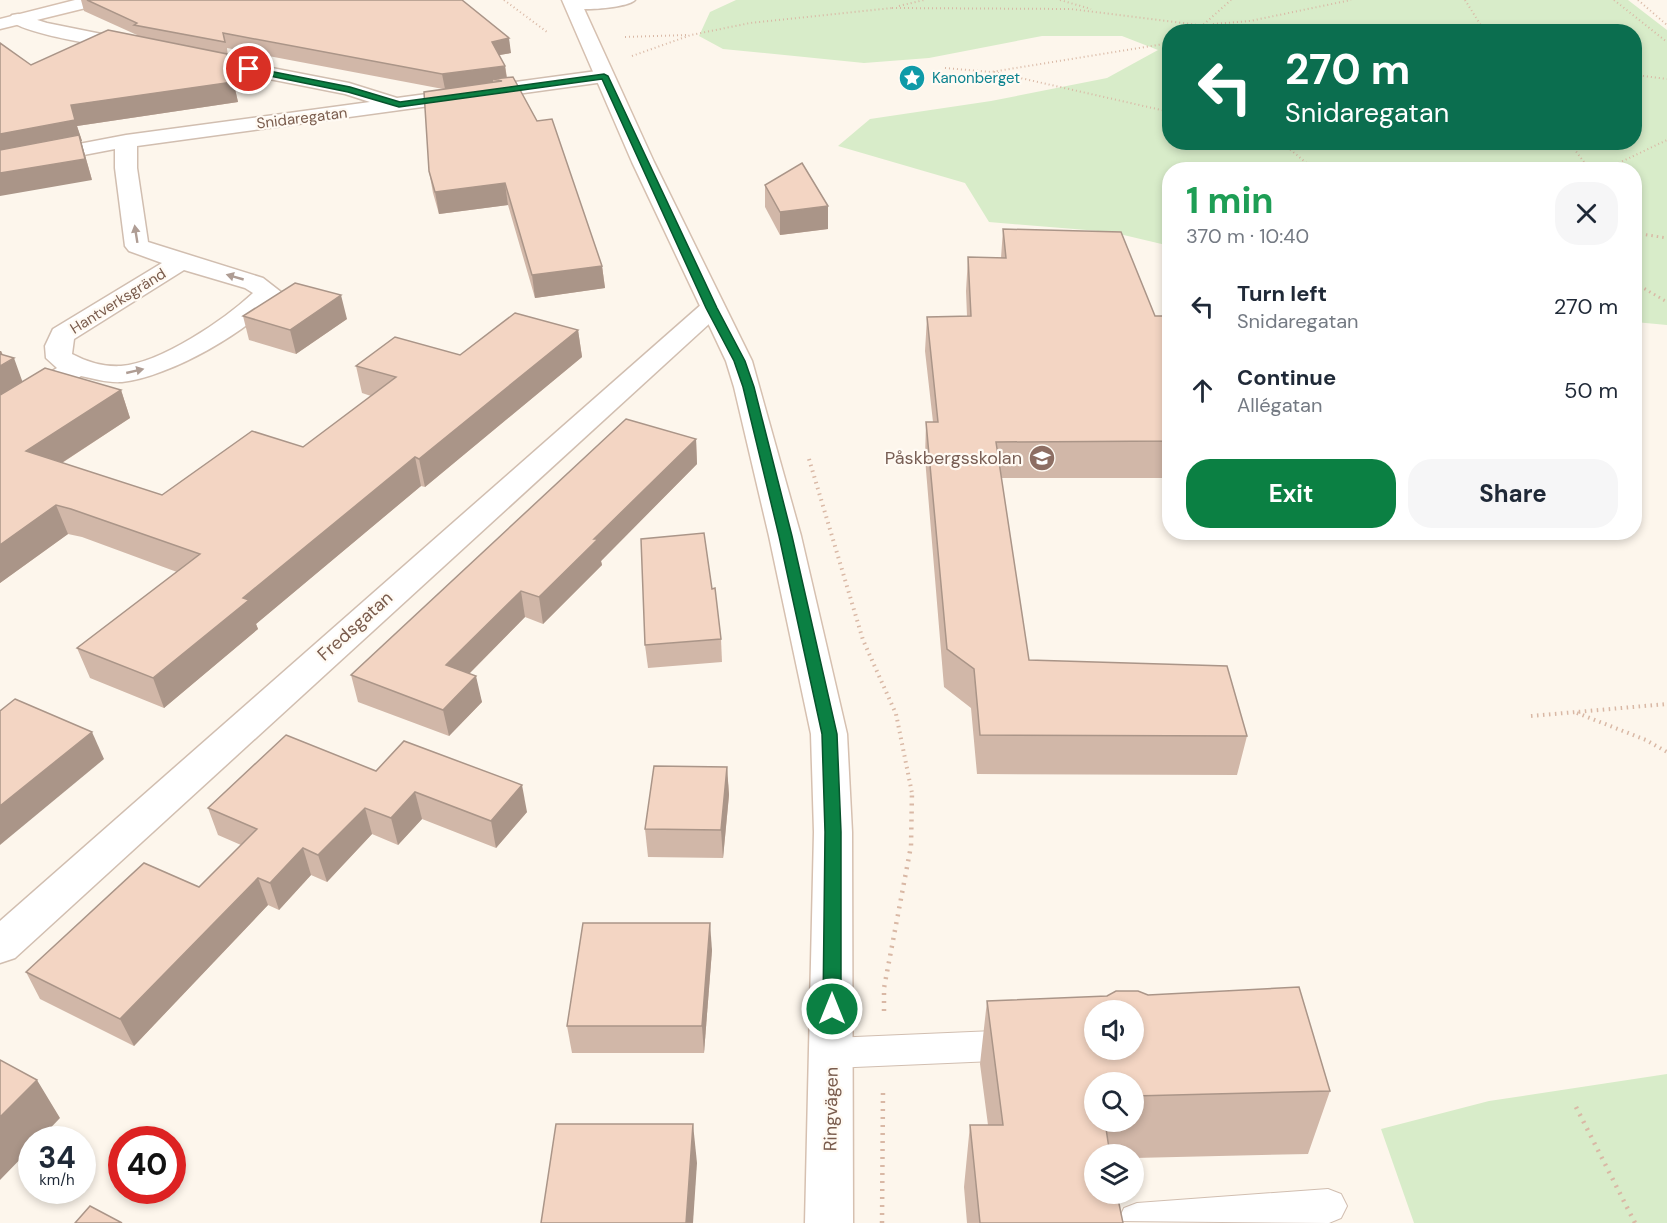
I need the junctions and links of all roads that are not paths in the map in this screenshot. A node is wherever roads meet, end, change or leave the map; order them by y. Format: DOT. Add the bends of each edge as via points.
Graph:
graph roads {
  1 [pos="96,0"];
  2 [pos="626,0"];
  3 [pos="572,3"];
  4 [pos="9,22"];
  5 [pos="604,76"];
  6 [pos="399,105"];
  7 [pos="126,141"];
  8 [pos="0,165"];
  9 [pos="181,262"];
  10 [pos="712,308"];
  11 [pos="77,367"];
  12 [pos="0,415"];
  13 [pos="0,946"];
  14 [pos="1048,1044"];
  15 [pos="832,1053"];
  16 [pos="1328,1206"];
  17 [pos="829,1223"];
  18 [pos="1138,1223"];
  1 -- 4 [label="street"];
  2 -- 3 [label="street"];
  3 -- 5 [label="street, Ringvägen"];
  4 -- 6 [label="street" via="340,87"];
  5 -- 6 [label="street, Snidaregatan"];
  5 -- 10 [label="street, Ringvägen"];
  6 -- 7 [label="street, Snidaregatan"];
  7 -- 8 [label="street, Snidaregatan"];
  9 -- 7 [label="street, Hantverksgränd, one-way" via="137,246"];
  9 -- 11 [label="street, Hantverksgränd" via="62,335 59,358"];
  11 -- 9 [label="street, Hantverksgränd, one-way" via="106,374 155,366 200,343 269,292 254,283"];
  10 -- 13 [label="street, Fredsgatan"];
  10 -- 15 [label="street, Ringvägen" via="748,387 829,734 833,832"];
  11 -- 12 [label="street"];
  14 -- 15 [label="lane"];
  15 -- 17 [label="street, Ringvägen"];
  16 -- 18 [label="lane"];
}
